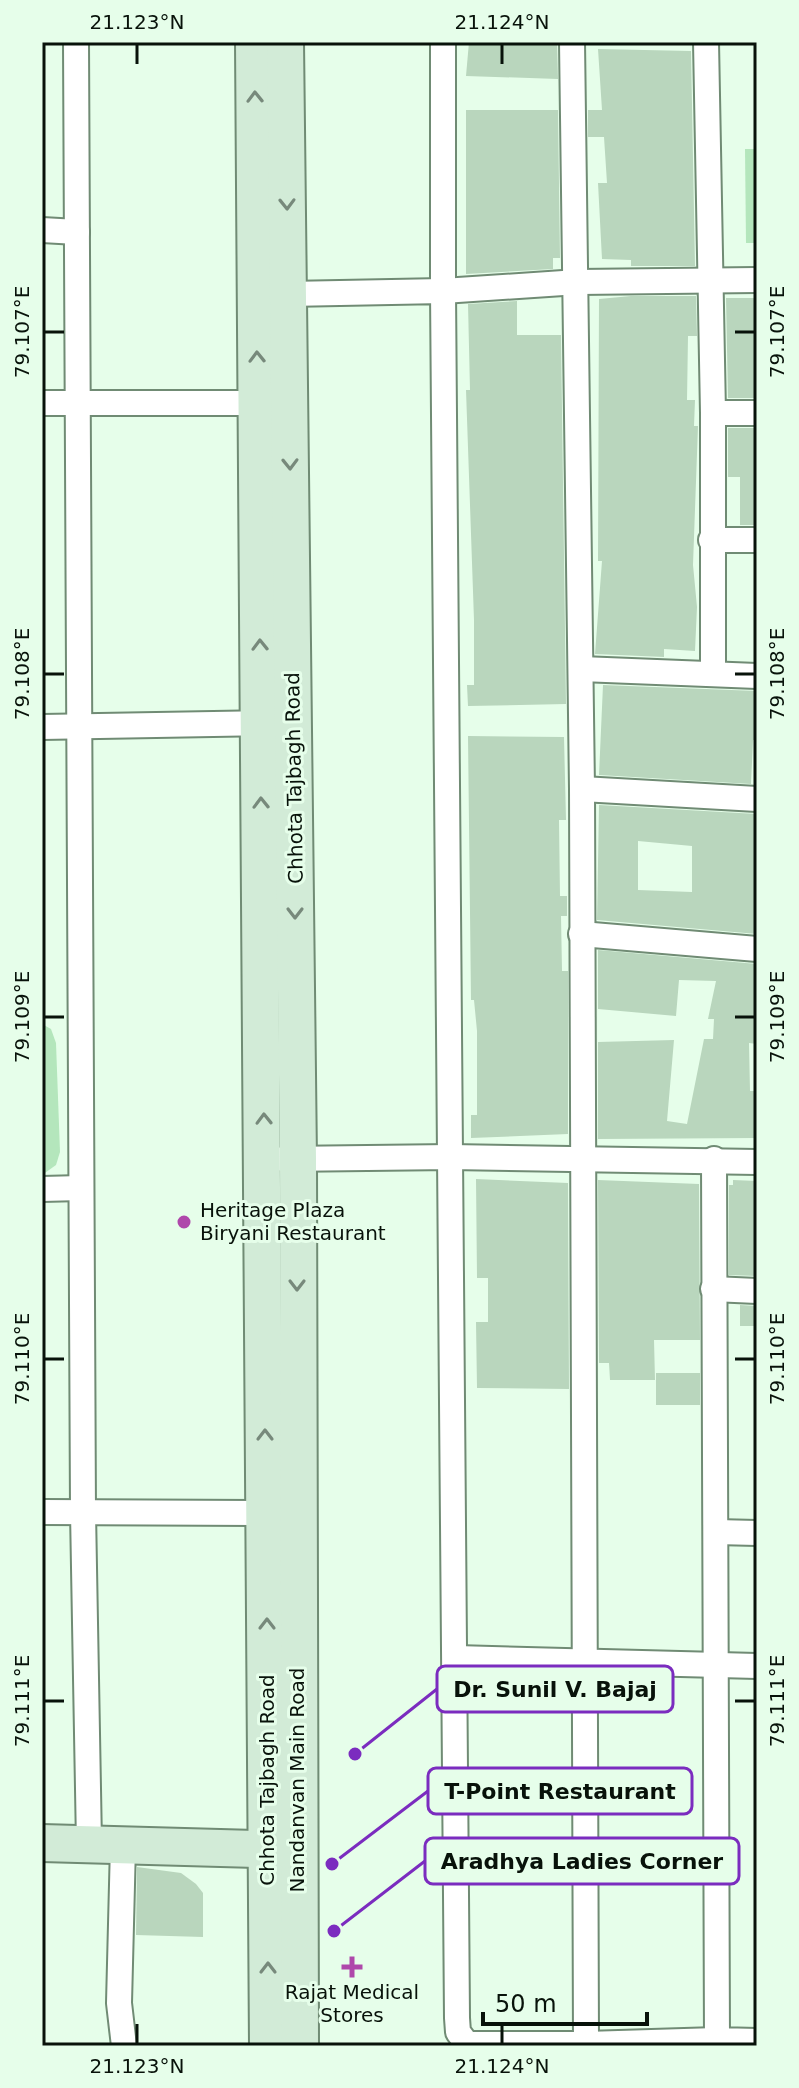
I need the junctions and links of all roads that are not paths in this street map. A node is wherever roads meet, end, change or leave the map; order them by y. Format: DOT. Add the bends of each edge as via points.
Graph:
graph roads {
  1 [pos="76,42"];
  2 [pos="254,42"];
  3 [pos="285,42"];
  4 [pos="443,42"];
  5 [pos="572,42"];
  6 [pos="706,42"];
  7 [pos="42,230"];
  8 [pos="77,232"];
  9 [pos="712,279"];
  10 [pos="757,280"];
  11 [pos="578,282"];
  12 [pos="443,291"];
  13 [pos="288,294"];
  14 [pos="42,403"];
  15 [pos="78,403"];
  16 [pos="257,403"];
  17 [pos="713,413"];
  18 [pos="757,413"];
  19 [pos="711,540"];
  20 [pos="757,540"];
  21 [pos="581,669"];
  22 [pos="713,673"];
  23 [pos="757,676"];
  24 [pos="277,723"];
  25 [pos="42,727"];
  26 [pos="79,728"];
  27 [pos="582,789"];
  28 [pos="757,799"];
  29 [pos="581,934"];
  30 [pos="757,949"];
  31 [pos="451,1157"];
  32 [pos="281,1159"];
  33 [pos="581,1159"];
  34 [pos="714,1159"];
  35 [pos="757,1162"];
  36 [pos="81,1188"];
  37 [pos="42,1189"];
  38 [pos="713,1289"];
  39 [pos="757,1291"];
  40 [pos="42,1512"];
  41 [pos="83,1512"];
  42 [pos="281,1514"];
  43 [pos="716,1532"];
  44 [pos="757,1533"];
  45 [pos="456,1658"];
  46 [pos="585,1661"];
  47 [pos="713,1664"];
  48 [pos="757,1666"];
  49 [pos="42,1843"];
  50 [pos="106,1844"];
  51 [pos="282,1849"];
  52 [pos="757,2041"];
  53 [pos="717,2043"];
  54 [pos="586,2044"];
  55 [pos="124,2046"];
  56 [pos="268,2046"];
  57 [pos="300,2046"];
  58 [pos="525,2046"];
  1 -- 8 [label="street"];
  16 -- 2 [label="main road, one-way"];
  3 -- 13 [label="main road, Chhota Tajbagh Road, one-way"];
  4 -- 12 [label="street"];
  5 -- 11 [label="street"];
  6 -- 9 [label="street"];
  7 -- 8 [label="street"];
  8 -- 15 [label="street"];
  9 -- 10 [label="street"];
  9 -- 11 [label="street"];
  9 -- 17 [label="street"];
  11 -- 12 [label="street"];
  11 -- 21 [label="street"];
  12 -- 13 [label="street"];
  12 -- 31 [label="street"];
  13 -- 24 [label="main road, Chhota Tajbagh Road, one-way"];
  14 -- 15 [label="street"];
  15 -- 16 [label="street"];
  15 -- 26 [label="street"];
  24 -- 16 [label="main road, one-way"];
  17 -- 18 [label="street"];
  17 -- 19 [label="street"];
  19 -- 20 [label="street"];
  19 -- 22 [label="street"];
  21 -- 22 [label="street"];
  21 -- 27 [label="street"];
  22 -- 23 [label="street"];
  24 -- 26 [label="street"];
  24 -- 32 [label="main road, Chhota Tajbagh Road"];
  25 -- 26 [label="street"];
  26 -- 36 [label="street"];
  27 -- 28 [label="street"];
  27 -- 29 [label="street"];
  29 -- 30 [label="street"];
  29 -- 33 [label="street"];
  31 -- 32 [label="street"];
  31 -- 33 [label="street"];
  31 -- 45 [label="street"];
  32 -- 42 [label="main road, Chhota Tajbagh Road"];
  33 -- 34 [label="street"];
  33 -- 46 [label="street"];
  34 -- 35 [label="street"];
  34 -- 38 [label="street"];
  36 -- 37 [label="street"];
  36 -- 41 [label="street"];
  38 -- 39 [label="street"];
  38 -- 43 [label="street"];
  40 -- 41 [label="street"];
  41 -- 42 [label="street"];
  41 -- 50 [label="street"];
  42 -- 51 [label="main road, Nandanvan Main Road"];
  43 -- 44 [label="street"];
  43 -- 47 [label="street"];
  45 -- 46 [label="street"];
  45 -- 58 [label="street" via="458,2032 467,2044"];
  46 -- 47 [label="street"];
  46 -- 54 [label="street"];
  47 -- 48 [label="street"];
  47 -- 53 [label="street"];
  49 -- 50 [label="main road"];
  50 -- 51 [label="main road"];
  50 -- 55 [label="street"];
  56 -- 51 [label="main road, Chhota Tajbagh Road, one-way"];
  51 -- 57 [label="main road, Nandanvan Main Road"];
  52 -- 53 [label="street"];
  53 -- 54 [label="street"];
  54 -- 58 [label="street"];
}
